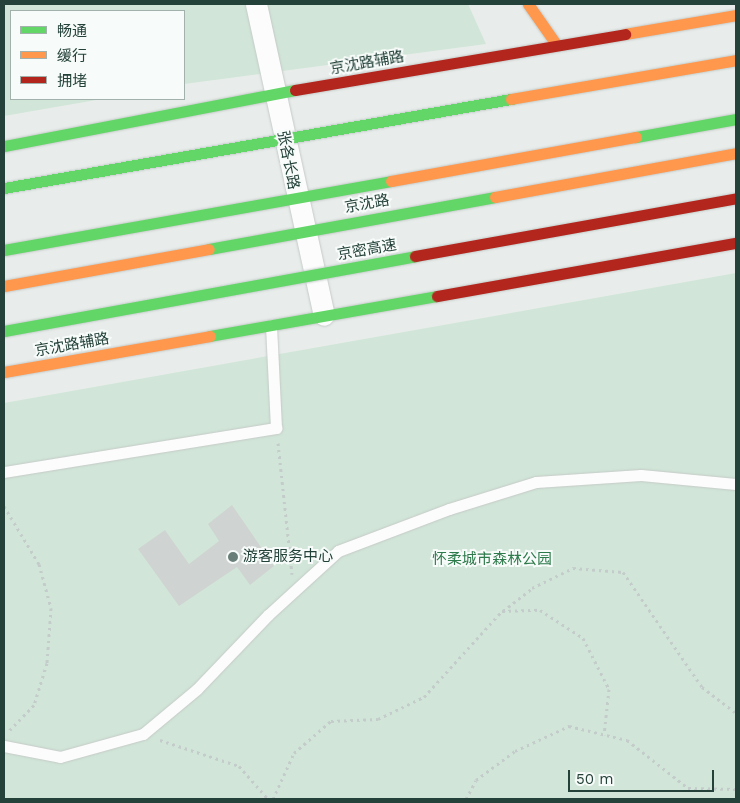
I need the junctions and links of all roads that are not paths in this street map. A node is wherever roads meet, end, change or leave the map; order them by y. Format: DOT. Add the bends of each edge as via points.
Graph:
graph roads {
  1 [pos="256,4"];
  2 [pos="528,4"];
  3 [pos="736,15"];
  4 [pos="556,44"];
  5 [pos="736,60"];
  6 [pos="275,94"];
  7 [pos="736,119"];
  8 [pos="4,146"];
  9 [pos="736,153"];
  10 [pos="4,188"];
  11 [pos="296,197"];
  12 [pos="736,198"];
  13 [pos="303,231"];
  14 [pos="736,243"];
  15 [pos="4,250"];
  16 [pos="4,286"];
  17 [pos="324,315"];
  18 [pos="271,325"];
  19 [pos="4,331"];
  20 [pos="4,372"];
  21 [pos="4,472"];
  22 [pos="736,484"];
  23 [pos="4,746"];
  1 -- 6 [label="street, 张各长路"];
  2 -- 4 [label="main road"];
  3 -- 4 [label="main road, 京沈路辅路"];
  4 -- 6 [label="main road, 京沈路辅路"];
  5 -- 10 [label="main road, bridge"];
  6 -- 8 [label="main road, 京沈路辅路"];
  6 -- 11 [label="street, 张各长路"];
  7 -- 11 [label="main road, 京沈路"];
  9 -- 13 [label="main road, 京沈路"];
  11 -- 13 [label="street, 张各长路"];
  11 -- 15 [label="main road, 京沈路"];
  12 -- 19 [label="main road, 京密高速, bridge"];
  13 -- 16 [label="main road, 京沈路"];
  13 -- 17 [label="street, 张各长路"];
  14 -- 17 [label="main road, 京沈路辅路"];
  17 -- 18 [label="main road, 京沈路辅路"];
  18 -- 20 [label="main road, 京沈路辅路"];
  18 -- 21 [label="lane" via="276,428"];
  22 -- 23 [label="lane" via="641,475 536,482 338,551 197,689 143,734 60,758"];
}
